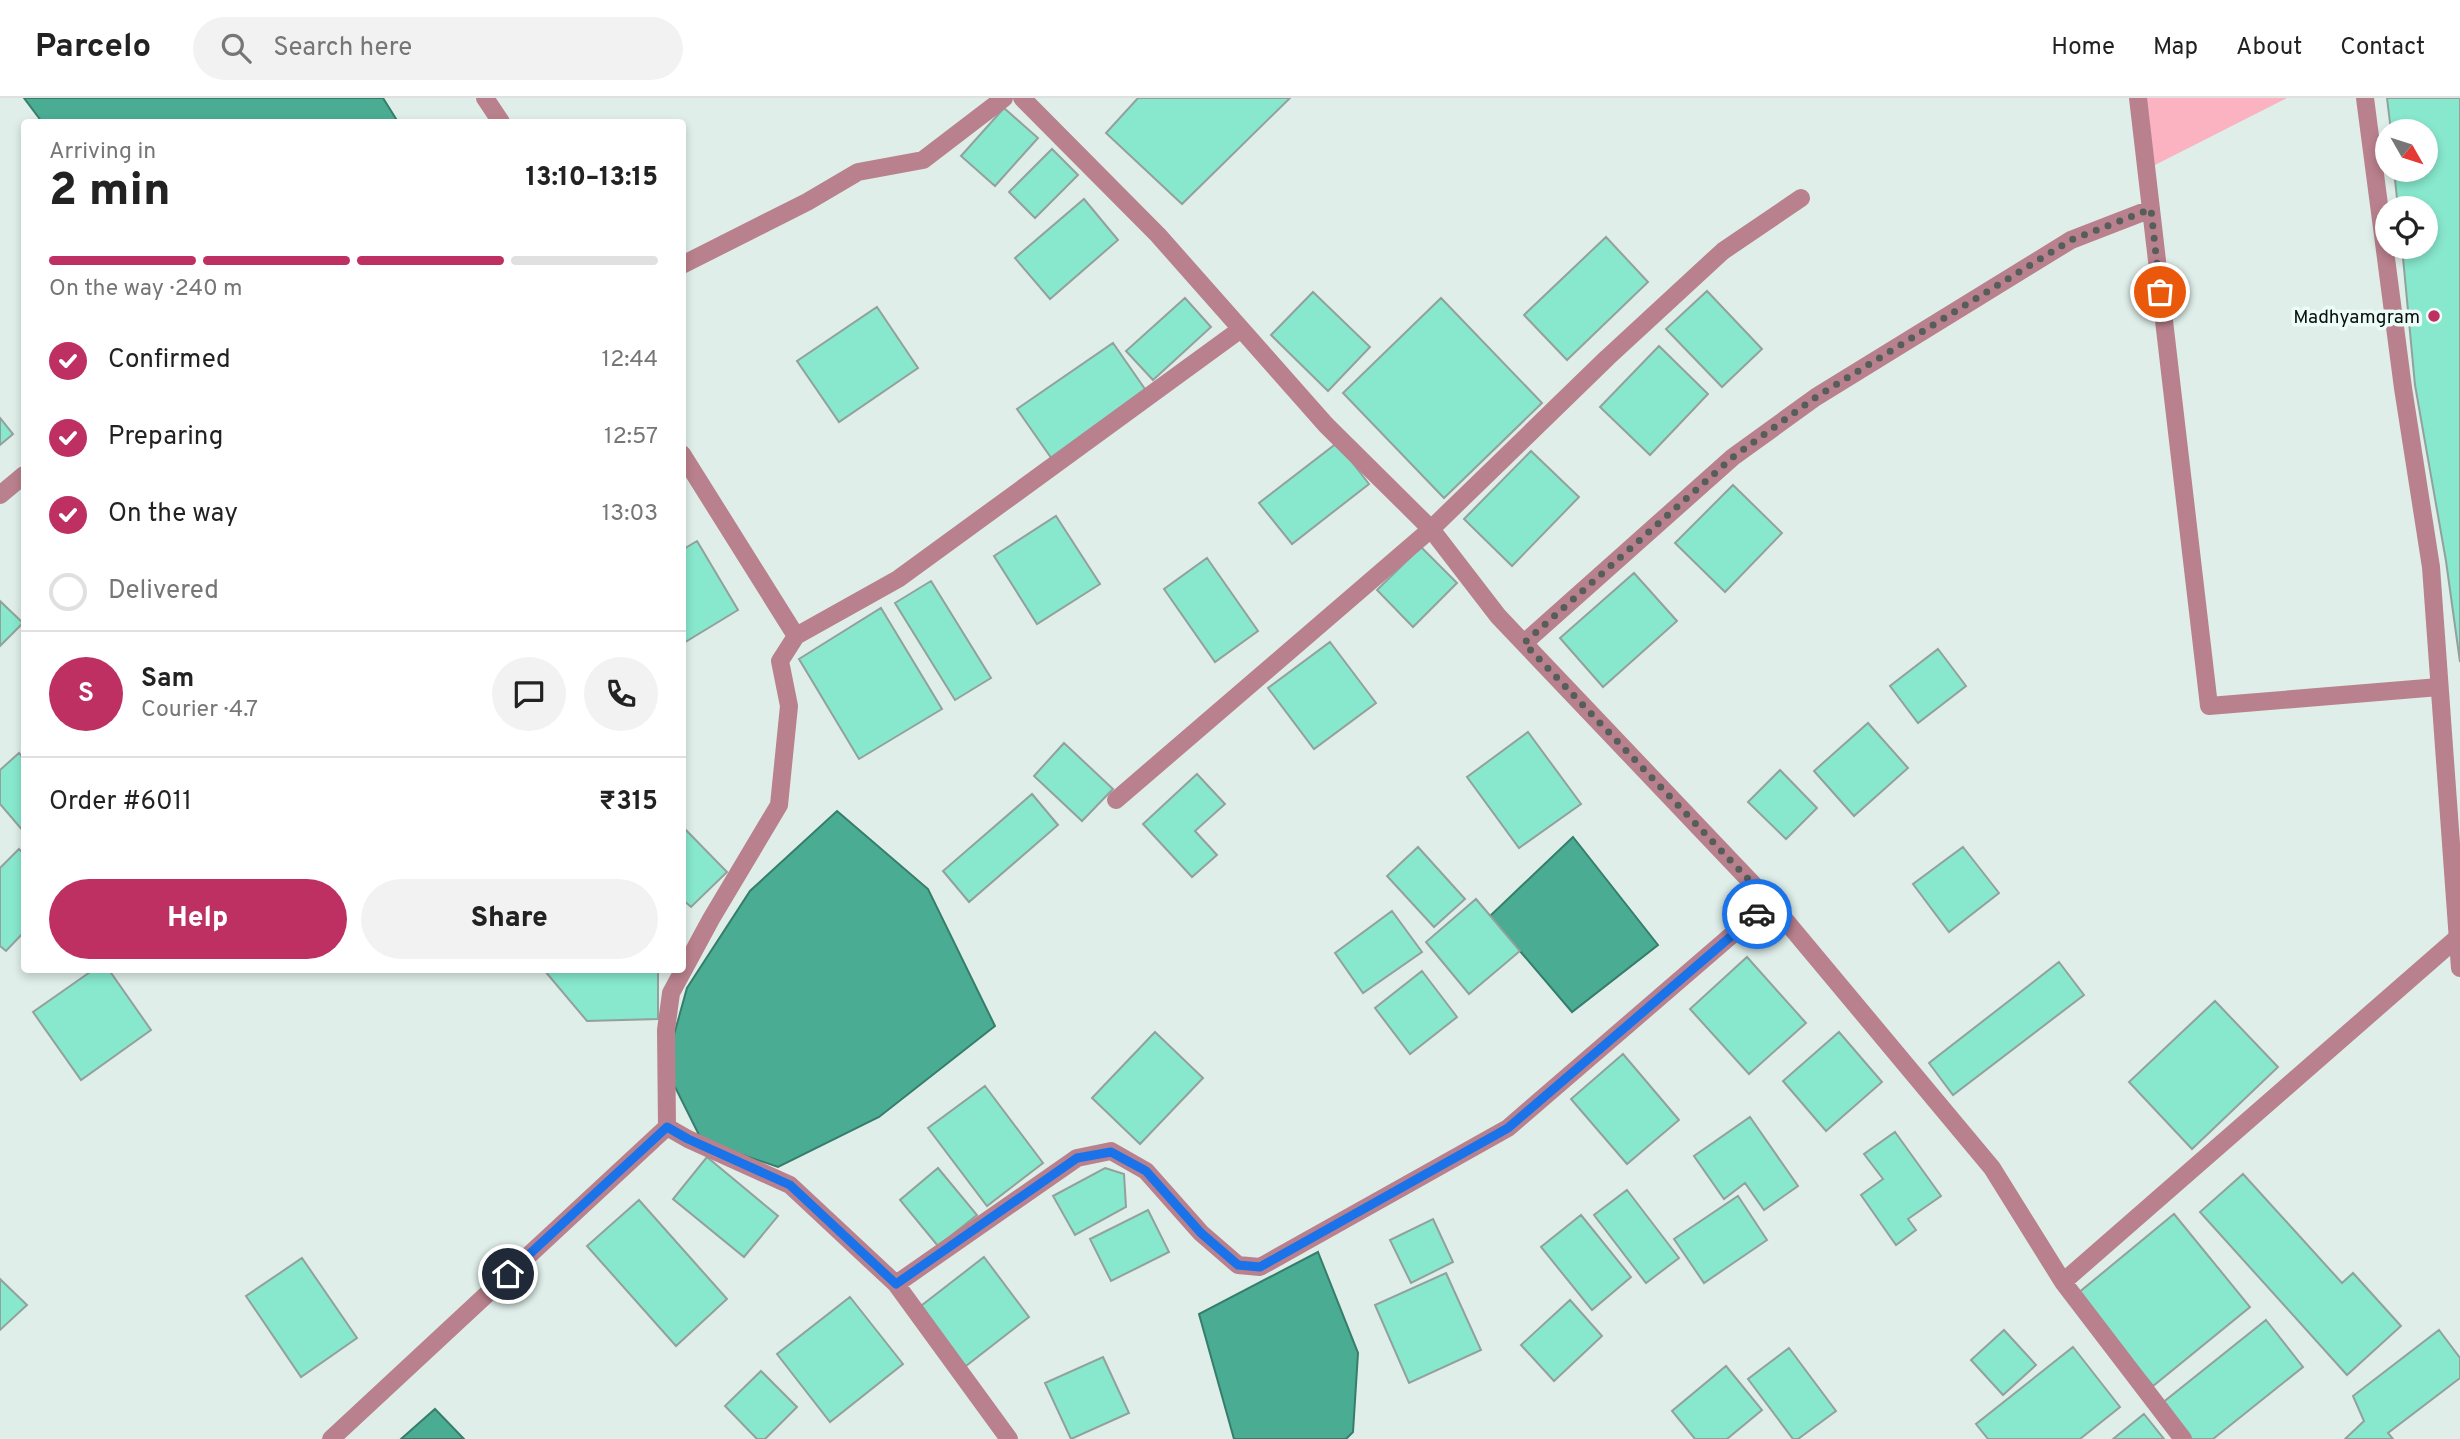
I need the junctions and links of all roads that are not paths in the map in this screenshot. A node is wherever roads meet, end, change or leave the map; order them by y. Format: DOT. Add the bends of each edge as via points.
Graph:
graph roads {
  1 [pos="485,98"];
  2 [pos="1004,98"];
  3 [pos="1022,98"];
  4 [pos="2138,98"];
  5 [pos="2365,98"];
  6 [pos="499,119"];
  7 [pos="1801,198"];
  8 [pos="2151,209"];
  9 [pos="686,263"];
  10 [pos="1241,329"];
  11 [pos="686,460"];
  12 [pos="21,478"];
  13 [pos="0,495"];
  14 [pos="1431,529"];
  15 [pos="796,636"];
  16 [pos="1524,643"];
  17 [pos="2440,687"];
  18 [pos="1116,800"];
  19 [pos="1770,902"];
  20 [pos="2457,938"];
  21 [pos="686,965"];
  22 [pos="2460,968"];
  23 [pos="682,973"];
  24 [pos="667,1127"];
  25 [pos="2063,1282"];
  26 [pos="896,1284"];
  27 [pos="331,1439"];
  28 [pos="1009,1439"];
  29 [pos="2183,1439"];
  1 -- 6 [label="street"];
  2 -- 9 [label="street" via="923,160 858,172"];
  3 -- 10 [label="street" via="1158,235"];
  4 -- 8 [label="street"];
  5 -- 17 [label="street" via="2431,567"];
  7 -- 14 [label="street" via="1723,251"];
  8 -- 16 [label="street" via="2071,240 1816,397 1733,457"];
  8 -- 17 [label="street" via="2209,706"];
  10 -- 14 [label="street" via="1326,425"];
  10 -- 15 [label="street" via="898,579"];
  11 -- 15 [label="street"];
  12 -- 13 [label="street"];
  14 -- 16 [label="street"];
  14 -- 18 [label="street"];
  15 -- 21 [label="street" via="780,661 789,706 779,805"];
  16 -- 19 [label="street"];
  17 -- 20 [label="street"];
  19 -- 25 [label="street" via="1992,1168"];
  19 -- 26 [label="street" via="1508,1128 1260,1267 1238,1265 1201,1233 1146,1171 1111,1152 1077,1158"];
  20 -- 22 [label="street"];
  20 -- 25 [label="street"];
  23 -- 24 [label="street" via="671,993 666,1030"];
  24 -- 26 [label="street" via="790,1185"];
  24 -- 27 [label="street"];
  25 -- 29 [label="street"];
  26 -- 28 [label="street"];
}
